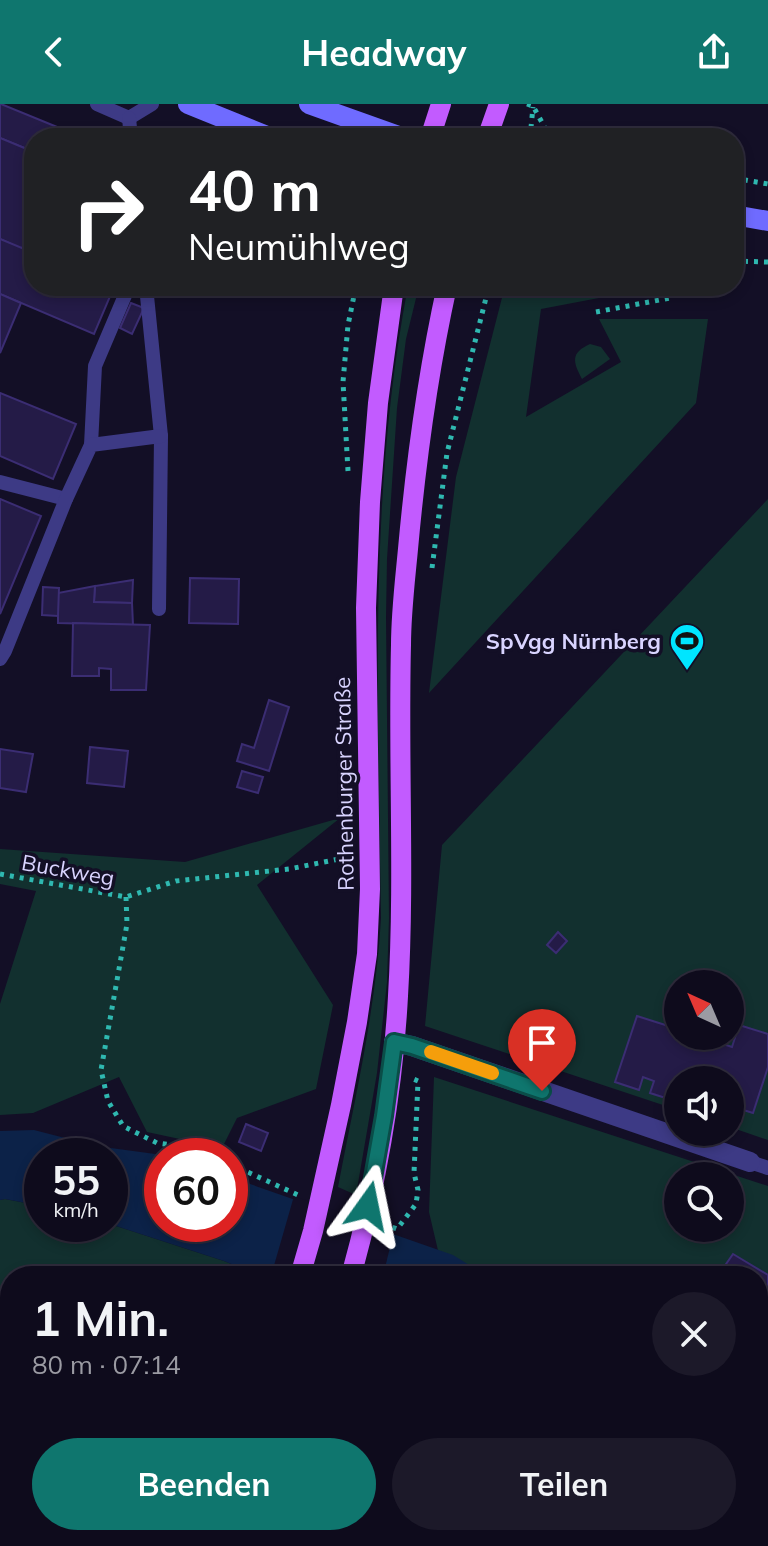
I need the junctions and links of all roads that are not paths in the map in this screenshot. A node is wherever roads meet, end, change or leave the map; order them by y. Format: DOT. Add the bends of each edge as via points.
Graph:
graph roads {
  1 [pos="97,104"];
  2 [pos="152,104"];
  3 [pos="188,104"];
  4 [pos="309,104"];
  5 [pos="441,104"];
  6 [pos="499,104"];
  7 [pos="129,118"];
  8 [pos="130,128"];
  9 [pos="247,128"];
  10 [pos="376,128"];
  11 [pos="433,128"];
  12 [pos="491,128"];
  13 [pos="124,296"];
  14 [pos="147,296"];
  15 [pos="393,296"];
  16 [pos="445,296"];
  17 [pos="161,436"];
  18 [pos="91,445"];
  19 [pos="0,482"];
  20 [pos="66,499"];
  21 [pos="159,609"];
  22 [pos="0,659"];
  23 [pos="403,1044"];
  24 [pos="759,1165"];
  25 [pos="303,1266"];
  26 [pos="353,1266"];
  1 -- 7 [label="lane"];
  2 -- 7 [label="lane"];
  3 -- 9 [label="main road"];
  4 -- 10 [label="main road"];
  5 -- 11 [label="main road"];
  6 -- 12 [label="main road"];
  7 -- 8 [label="lane"];
  13 -- 18 [label="lane" via="95,366"];
  14 -- 17 [label="lane"];
  15 -- 25 [label="main road, Rothenburger Straße" via="369,525 369,925 357,1022"];
  16 -- 23 [label="main road" via="422,428 402,620"];
  17 -- 18 [label="lane"];
  17 -- 21 [label="lane"];
  18 -- 20 [label="lane"];
  19 -- 20 [label="lane"];
  20 -- 22 [label="lane"];
  23 -- 24 [label="street"];
  23 -- 26 [label="main road"];
}
